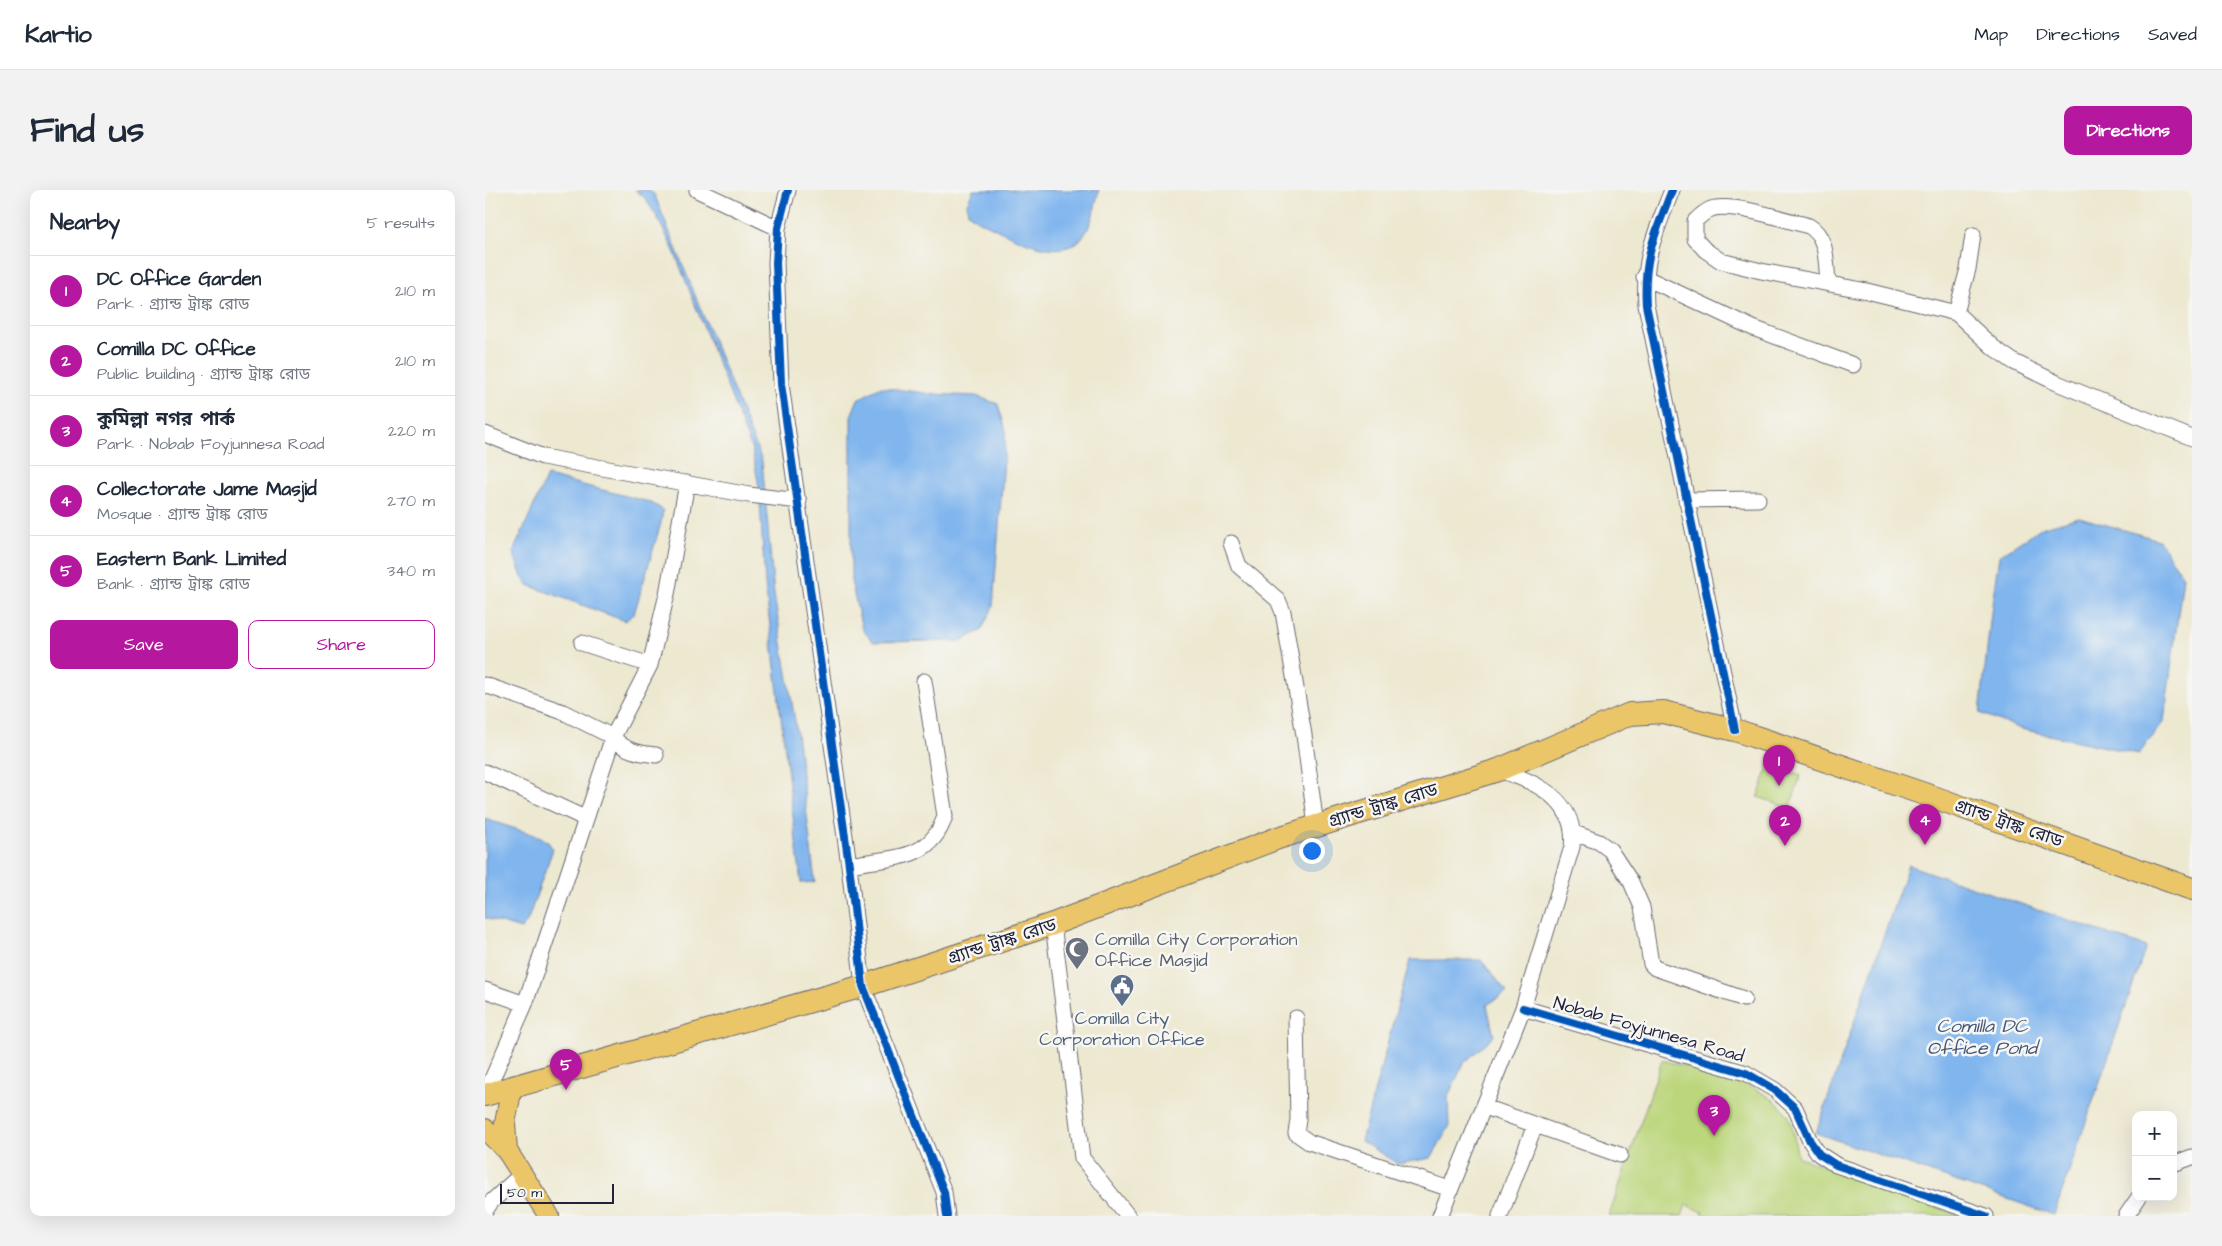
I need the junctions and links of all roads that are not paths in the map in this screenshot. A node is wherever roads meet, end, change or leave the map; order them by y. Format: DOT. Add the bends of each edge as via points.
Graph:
graph roads {
  1 [pos="697,190"];
  2 [pos="788,190"];
  3 [pos="1672,190"];
  4 [pos="777,228"];
  5 [pos="1973,235"];
  6 [pos="1644,277"];
  7 [pos="1828,283"];
  8 [pos="1956,313"];
  9 [pos="1853,365"];
  10 [pos="485,434"];
  11 [pos="2192,438"];
  12 [pos="687,483"];
  13 [pos="1758,499"];
  14 [pos="1686,500"];
  15 [pos="799,501"];
  16 [pos="1231,543"];
  17 [pos="582,643"];
  18 [pos="650,665"];
  19 [pos="924,682"];
  20 [pos="485,685"];
  21 [pos="1735,730"];
  22 [pos="613,737"];
  23 [pos="656,755"];
  24 [pos="1498,770"];
  25 [pos="485,772"];
  26 [pos="585,822"];
  27 [pos="1315,826"];
  28 [pos="1573,833"];
  29 [pos="849,865"];
  30 [pos="2192,888"];
  31 [pos="1053,924"];
  32 [pos="863,986"];
  33 [pos="485,990"];
  34 [pos="1744,999"];
  35 [pos="525,1004"];
  36 [pos="1523,1008"];
  37 [pos="1296,1018"];
  38 [pos="512,1087"];
  39 [pos="485,1095"];
  40 [pos="1485,1107"];
  41 [pos="1535,1125"];
  42 [pos="485,1129"];
  43 [pos="507,1151"];
  44 [pos="1620,1155"];
  45 [pos="2192,1157"];
  46 [pos="2177,1163"];
  47 [pos="523,1173"];
  48 [pos="1450,1189"];
  49 [pos="2136,1201"];
  50 [pos="485,1211"];
  51 [pos="549,1216"];
  52 [pos="947,1216"];
  53 [pos="1129,1216"];
  54 [pos="1440,1216"];
  55 [pos="1500,1216"];
  56 [pos="1986,1216"];
  57 [pos="2126,1216"];
  1 -- 4 [label="street"];
  2 -- 4 [label="street"];
  3 -- 6 [label="street" via="1647,255"];
  4 -- 15 [label="street" via="776,293 781,384"];
  5 -- 8 [label="street"];
  6 -- 9 [label="street" via="1753,328"];
  6 -- 14 [label="street" via="1645,305"];
  7 -- 7 [label="street" via="1823,242 1817,230 1809,226 1729,208 1713,209 1695,221 1695,240 1721,260"];
  7 -- 8 [label="street"];
  8 -- 11 [label="street" via="2014,362 2057,384"];
  10 -- 12 [label="street" via="543,458"];
  12 -- 15 [label="street"];
  12 -- 18 [label="street" via="667,594"];
  13 -- 14 [label="street"];
  14 -- 21 [label="street"];
  15 -- 29 [label="street"];
  16 -- 27 [label="street" via="1239,566 1278,600 1283,612"];
  17 -- 18 [label="street"];
  18 -- 22 [label="street"];
  19 -- 29 [label="street" via="945,816 941,829 920,852"];
  20 -- 22 [label="street" via="563,712"];
  21 -- 24 [label="highway, গ্র্যান্ড ট্রাঙ্ক রোড" via="1671,713 1630,714"];
  21 -- 30 [label="highway, গ্র্যান্ড ট্রাঙ্ক রোড"];
  22 -- 23 [label="street" via="619,744 636,752"];
  22 -- 26 [label="street"];
  24 -- 27 [label="highway, গ্র্যান্ড ট্রাঙ্ক রোড"];
  24 -- 28 [label="street" via="1522,777 1542,788 1569,816"];
  25 -- 26 [label="street" via="580,816"];
  26 -- 35 [label="street"];
  27 -- 31 [label="highway, গ্র্যান্ড ট্রাঙ্ক রোড"];
  28 -- 34 [label="street" via="1599,842 1610,850 1631,882 1642,907 1651,964 1655,968"];
  28 -- 36 [label="street" via="1572,847"];
  29 -- 32 [label="street"];
  31 -- 32 [label="highway, গ্র্যান্ড ট্রাঙ্ক রোড"];
  31 -- 53 [label="street" via="1082,1158"];
  32 -- 38 [label="highway, গ্র্যান্ড ট্রাঙ্ক রোড"];
  32 -- 52 [label="street" via="944,1192"];
  33 -- 35 [label="street"];
  35 -- 39 [label="street"];
  36 -- 40 [label="street"];
  36 -- 56 [label="street, Nobab Foyjunnesa Road" via="1746,1073 1775,1090 1795,1108 1819,1154 1836,1165"];
  37 -- 48 [label="street" via="1297,1133 1309,1142"];
  38 -- 39 [label="highway, গ্র্যান্ড ট্রাঙ্ক রোড"];
  38 -- 43 [label="main road" via="505,1123"];
  40 -- 41 [label="street"];
  40 -- 48 [label="street"];
  41 -- 44 [label="street"];
  41 -- 55 [label="street"];
  42 -- 43 [label="main road"];
  43 -- 47 [label="main road"];
  45 -- 46 [label="street"];
  47 -- 50 [label="street"];
  47 -- 51 [label="main road"];
  48 -- 54 [label="street"];
  49 -- 57 [label="street"];
}
